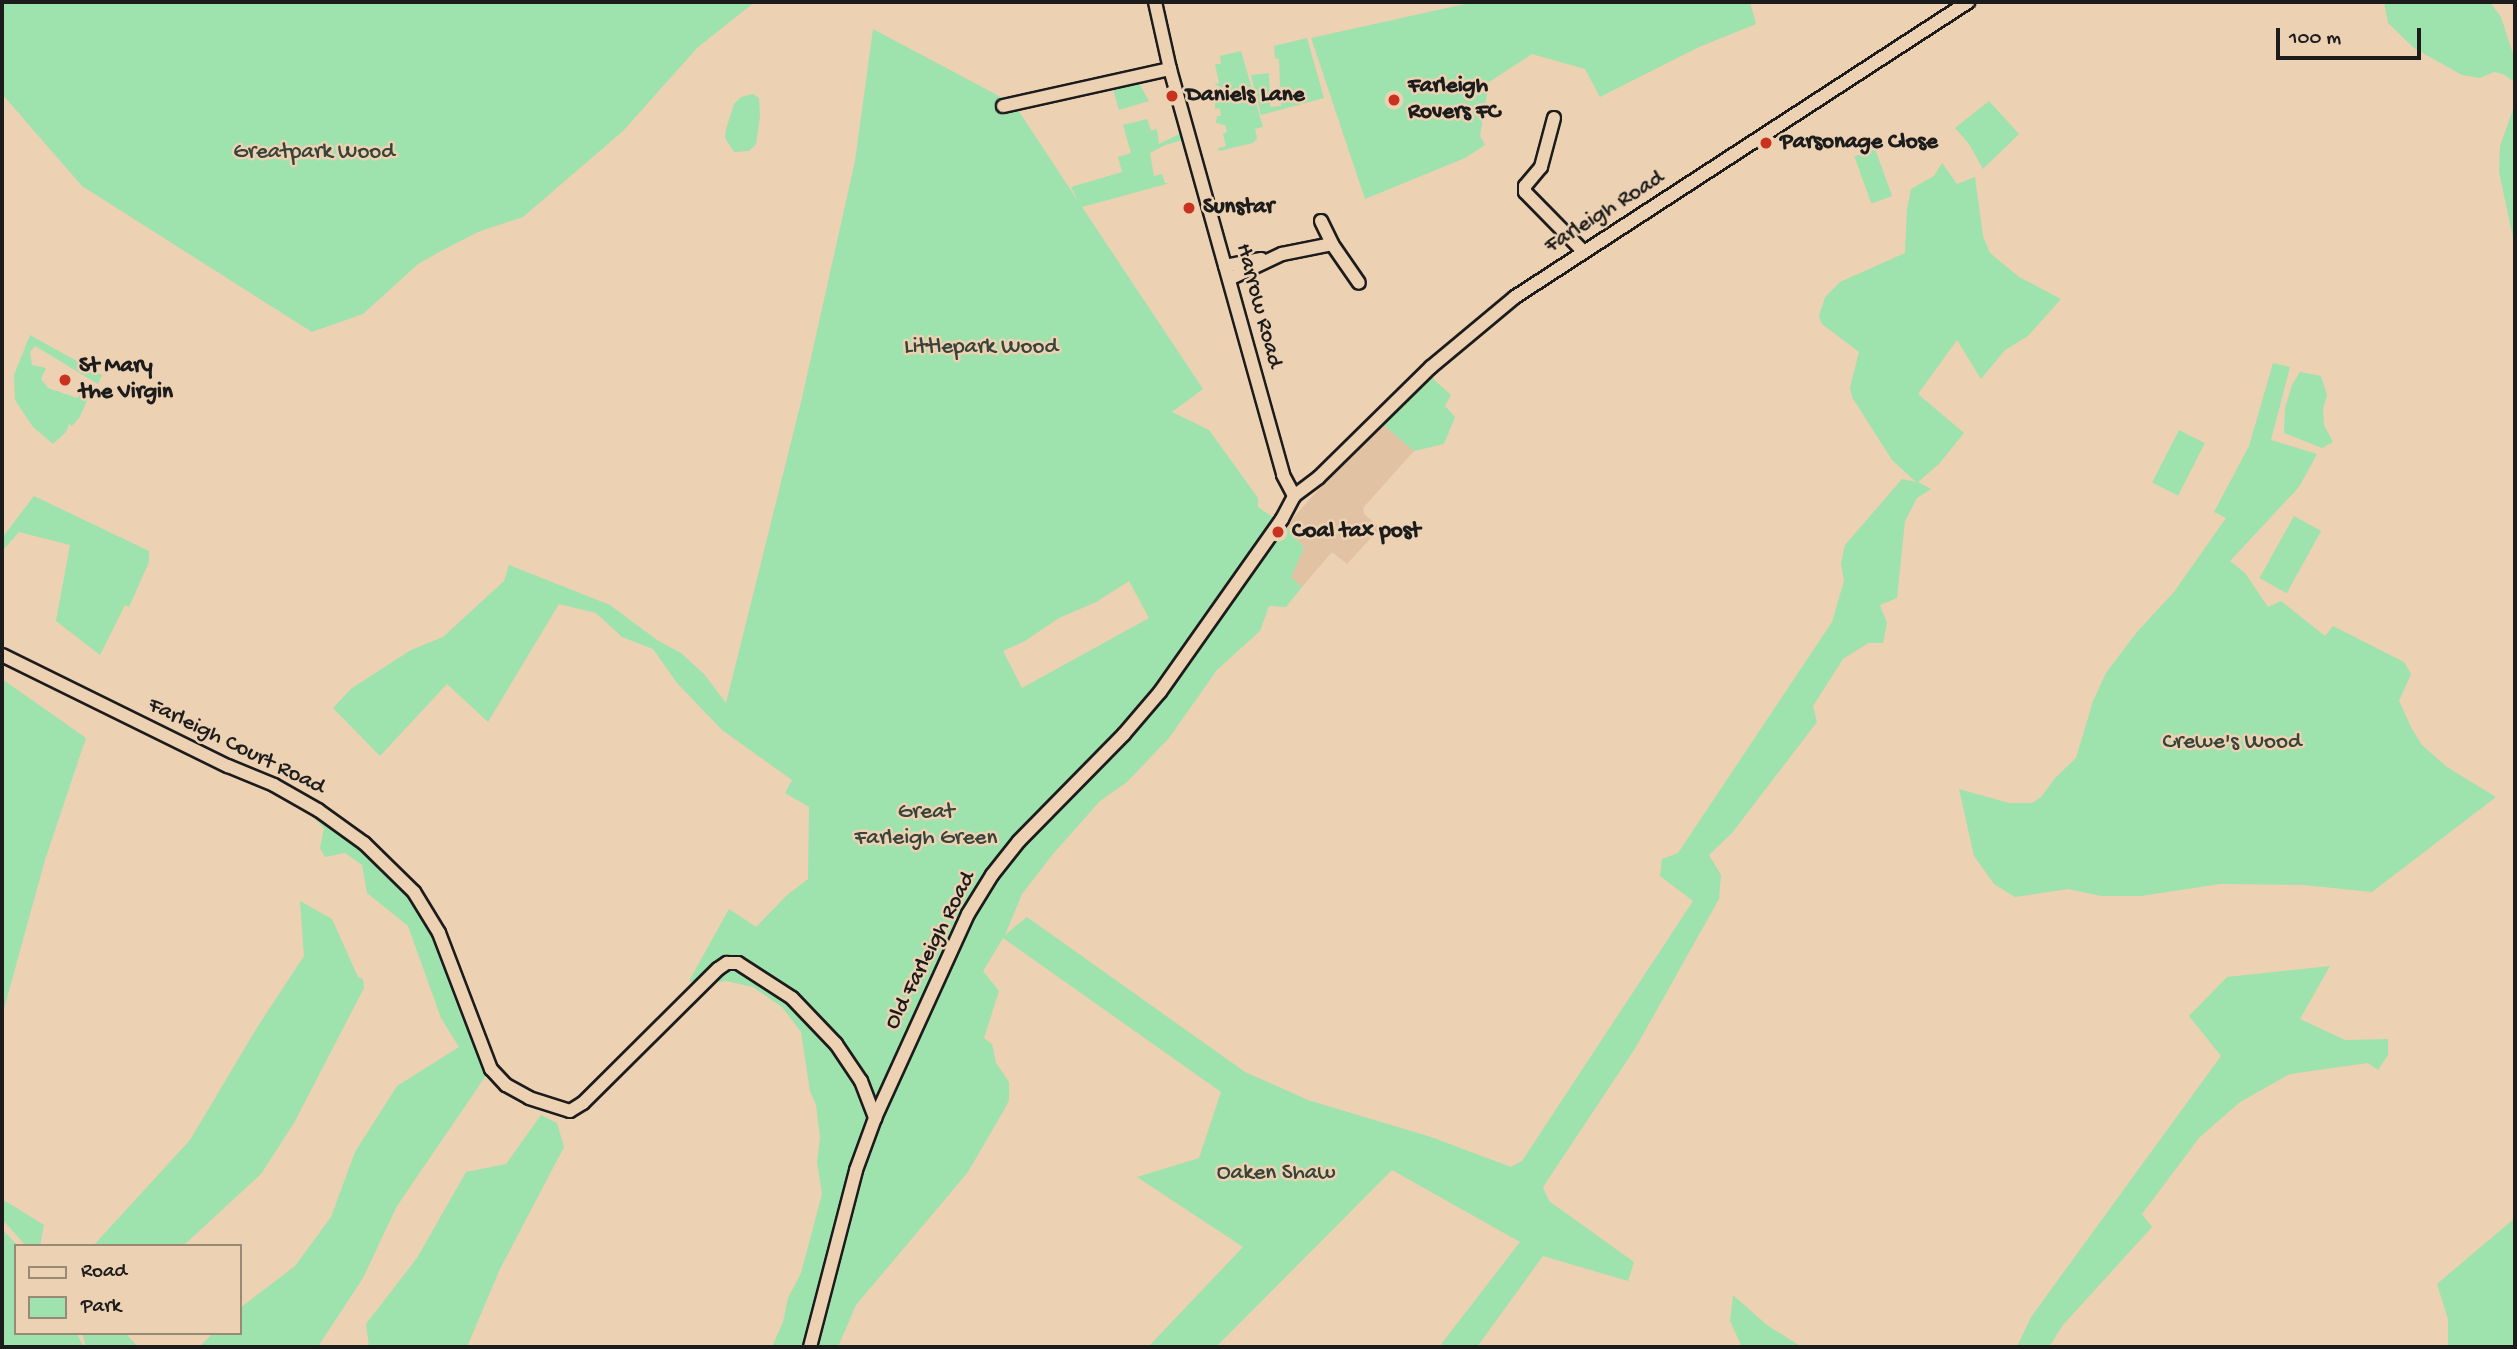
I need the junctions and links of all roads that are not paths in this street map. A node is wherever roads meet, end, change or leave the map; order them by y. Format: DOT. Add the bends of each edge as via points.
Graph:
graph roads {
  1 [pos="1155,2"];
  2 [pos="1968,2"];
  3 [pos="1170,69"];
  4 [pos="1003,107"];
  5 [pos="1554,118"];
  6 [pos="1321,221"];
  7 [pos="1332,244"];
  8 [pos="1583,251"];
  9 [pos="1227,272"];
  10 [pos="1359,283"];
  11 [pos="1294,496"];
  12 [pos="2,655"];
  13 [pos="888,1086"];
  14 [pos="864,1091"];
  15 [pos="875,1118"];
  16 [pos="810,1347"];
  1 -- 3 [label="street, Harrow Road"];
  2 -- 8 [label="street, Farleigh Road"];
  3 -- 4 [label="street"];
  3 -- 9 [label="street, Harrow Road"];
  5 -- 8 [label="street" via="1541,167 1525,192"];
  6 -- 7 [label="street"];
  7 -- 9 [label="street"];
  7 -- 10 [label="street"];
  8 -- 11 [label="street, Farleigh Road" via="1466,337"];
  9 -- 11 [label="street, Harrow Road" via="1283,475"];
  11 -- 13 [label="street, Old Farleigh Road" via="1160,692 992,875 962,925"];
  12 -- 14 [label="street, Farleigh Court Road" via="274,785 364,843 414,891 439,933 491,1069 506,1085 529,1098 570,1111 583,1103 718,969 738,963 792,998 836,1044"];
  13 -- 14 [label="street"];
  13 -- 15 [label="street, Old Farleigh Road"];
  14 -- 15 [label="street, Farleigh Court Road"];
  15 -- 16 [label="street, Old Farleigh Road" via="856,1170"];
}
